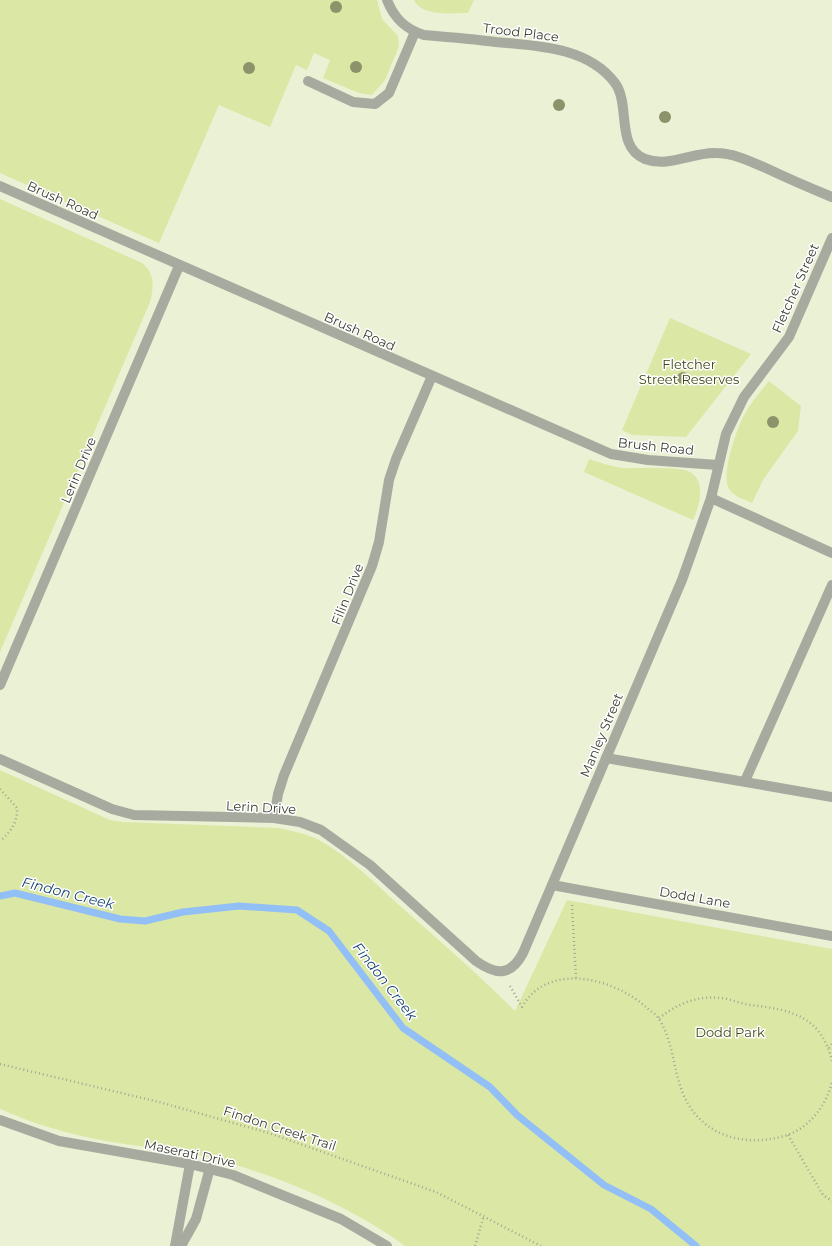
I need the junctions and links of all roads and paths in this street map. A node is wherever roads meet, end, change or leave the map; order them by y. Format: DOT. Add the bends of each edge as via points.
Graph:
graph roads {
  1 [pos="387,0"];
  2 [pos="416,32"];
  3 [pos="308,81"];
  4 [pos="0,186"];
  5 [pos="832,197"];
  6 [pos="832,238"];
  7 [pos="179,266"];
  8 [pos="432,376"];
  9 [pos="718,465"];
  10 [pos="711,498"];
  11 [pos="832,553"];
  12 [pos="832,585"];
  13 [pos="0,685"];
  14 [pos="606,758"];
  15 [pos="0,759"];
  16 [pos="745,781"];
  17 [pos="0,789"];
  18 [pos="832,797"];
  19 [pos="274,818"];
  20 [pos="0,841"];
  21 [pos="552,885"];
  22 [pos="576,889"];
  23 [pos="832,936"];
  24 [pos="503,971"];
  25 [pos="576,978"];
  26 [pos="659,1018"];
  27 [pos="832,1044"];
  28 [pos="829,1048"];
  29 [pos="832,1061"];
  30 [pos="0,1064"];
  31 [pos="832,1082"];
  32 [pos="0,1120"];
  33 [pos="788,1135"];
  34 [pos="190,1164"];
  35 [pos="210,1168"];
  36 [pos="832,1201"];
  37 [pos="484,1215"];
  38 [pos="175,1246"];
  39 [pos="181,1246"];
  40 [pos="387,1246"];
  41 [pos="475,1246"];
  42 [pos="541,1246"];
  1 -- 2 [label="street, Trood Place" via="400,22"];
  2 -- 3 [label="street" via="389,93 375,104 353,102"];
  2 -- 5 [label="street, Trood Place" via="424,35 559,49 574,54 595,65 616,84 622,102 628,142 636,154 645,159 670,162 698,154 729,154"];
  4 -- 7 [label="street, Brush Road"];
  6 -- 9 [label="street, Fletcher Street" via="789,337 744,397 734,416 726,434"];
  7 -- 8 [label="street, Brush Road"];
  7 -- 13 [label="street, Lerin Drive"];
  8 -- 9 [label="street, Brush Road" via="611,454 648,460"];
  8 -- 19 [label="street, Filin Drive" via="389,480 379,542 372,566 284,775"];
  9 -- 10 [label="street, Fletcher Street"];
  10 -- 11 [label="street"];
  10 -- 14 [label="street, Manley Street" via="682,580"];
  12 -- 16 [label="street"];
  14 -- 16 [label="street"];
  14 -- 21 [label="street, Manley Street"];
  15 -- 19 [label="street, Lerin Drive" via="112,809 134,815"];
  16 -- 18 [label="street"];
  17 -- 20 [label="path" via="17,808 18,816"];
  19 -- 24 [label="street, Lerin Drive" via="300,822 321,830 346,846 476,961 494,971"];
  21 -- 22 [label="street, Dodd Lane"];
  21 -- 24 [label="street, Manley Street" via="518,962 512,968"];
  22 -- 23 [label="street, Dodd Lane"];
  22 -- 25 [label="path" via="572,900"];
  24 -- 25 [label="path" via="512,993 522,1007 535,990 559,980"];
  25 -- 26 [label="path" via="605,983 621,989"];
  26 -- 28 [label="path" via="684,1002 698,998 729,999 749,1005 789,1010 814,1026"];
  26 -- 33 [label="path" via="669,1041 682,1090 693,1112 705,1123 736,1140 768,1141"];
  27 -- 28 [label="path"];
  28 -- 29 [label="path"];
  30 -- 37 [label="path, Findon Creek Trail" via="159,1102 269,1133 436,1192"];
  31 -- 33 [label="path" via="823,1107 814,1118"];
  32 -- 34 [label="street, Maserati Drive" via="59,1141"];
  33 -- 36 [label="path" via="823,1195"];
  34 -- 35 [label="street, Maserati Drive"];
  34 -- 38 [label="street"];
  35 -- 39 [label="street" via="196,1219"];
  35 -- 40 [label="street, Maserati Drive" via="233,1174 342,1219"];
  37 -- 41 [label="path"];
  37 -- 42 [label="path, Findon Creek Trail"];
}
